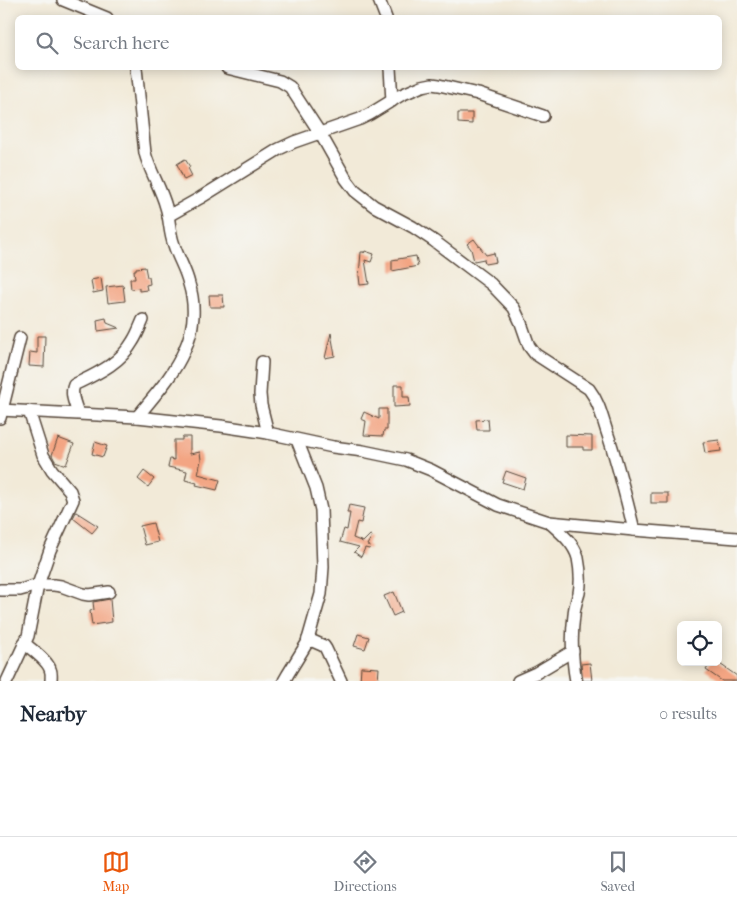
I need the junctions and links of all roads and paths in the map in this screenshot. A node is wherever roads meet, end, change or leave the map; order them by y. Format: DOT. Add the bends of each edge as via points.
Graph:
graph roads {
  1 [pos="63,0"];
  2 [pos="379,0"];
  3 [pos="100,15"];
  4 [pos="385,15"];
  5 [pos="136,70"];
  6 [pos="235,70"];
  7 [pos="390,70"];
  8 [pos="392,100"];
  9 [pos="542,116"];
  10 [pos="320,133"];
  11 [pos="168,216"];
  12 [pos="143,320"];
  13 [pos="20,338"];
  14 [pos="262,362"];
  15 [pos="29,412"];
  16 [pos="1,413"];
  17 [pos="78,413"];
  18 [pos="137,417"];
  19 [pos="268,434"];
  20 [pos="297,440"];
  21 [pos="549,522"];
  22 [pos="634,530"];
  23 [pos="737,538"];
  24 [pos="38,585"];
  25 [pos="0,590"];
  26 [pos="109,592"];
  27 [pos="308,639"];
  28 [pos="24,643"];
  29 [pos="573,650"];
  30 [pos="7,681"];
  31 [pos="50,681"];
  32 [pos="284,681"];
  33 [pos="340,681"];
  34 [pos="518,681"];
  35 [pos="576,681"];
  1 -- 3 [label="street"];
  2 -- 4 [label="street"];
  5 -- 11 [label="street" via="148,167"];
  6 -- 10 [label="street" via="280,81 290,87"];
  7 -- 8 [label="street"];
  8 -- 9 [label="street" via="432,84 478,94"];
  8 -- 10 [label="street" via="365,117"];
  10 -- 11 [label="street" via="279,149"];
  10 -- 22 [label="street" via="356,192 434,241 491,284 514,308 535,354 594,395 616,459"];
  11 -- 18 [label="street" via="171,237 189,282 194,313 184,351 167,380"];
  12 -- 17 [label="street" via="129,349 114,364 74,385 73,398"];
  13 -- 16 [label="street"];
  14 -- 19 [label="street" via="260,405"];
  15 -- 16 [label="street"];
  15 -- 17 [label="street"];
  15 -- 24 [label="street" via="42,455 70,491 73,500"];
  17 -- 18 [label="street"];
  18 -- 19 [label="street"];
  19 -- 20 [label="street"];
  20 -- 21 [label="street" via="406,460 498,505"];
  20 -- 27 [label="street" via="321,510 321,594"];
  21 -- 22 [label="street"];
  21 -- 29 [label="street" via="578,557 579,590 574,612"];
  22 -- 23 [label="street"];
  24 -- 25 [label="street" via="20,590"];
  24 -- 26 [label="street" via="61,586 89,595"];
  24 -- 28 [label="street"];
  27 -- 32 [label="street"];
  27 -- 33 [label="street" via="324,646"];
  28 -- 30 [label="street"];
  28 -- 31 [label="street" via="48,664 52,674"];
  29 -- 34 [label="street"];
  29 -- 35 [label="street"];
}
